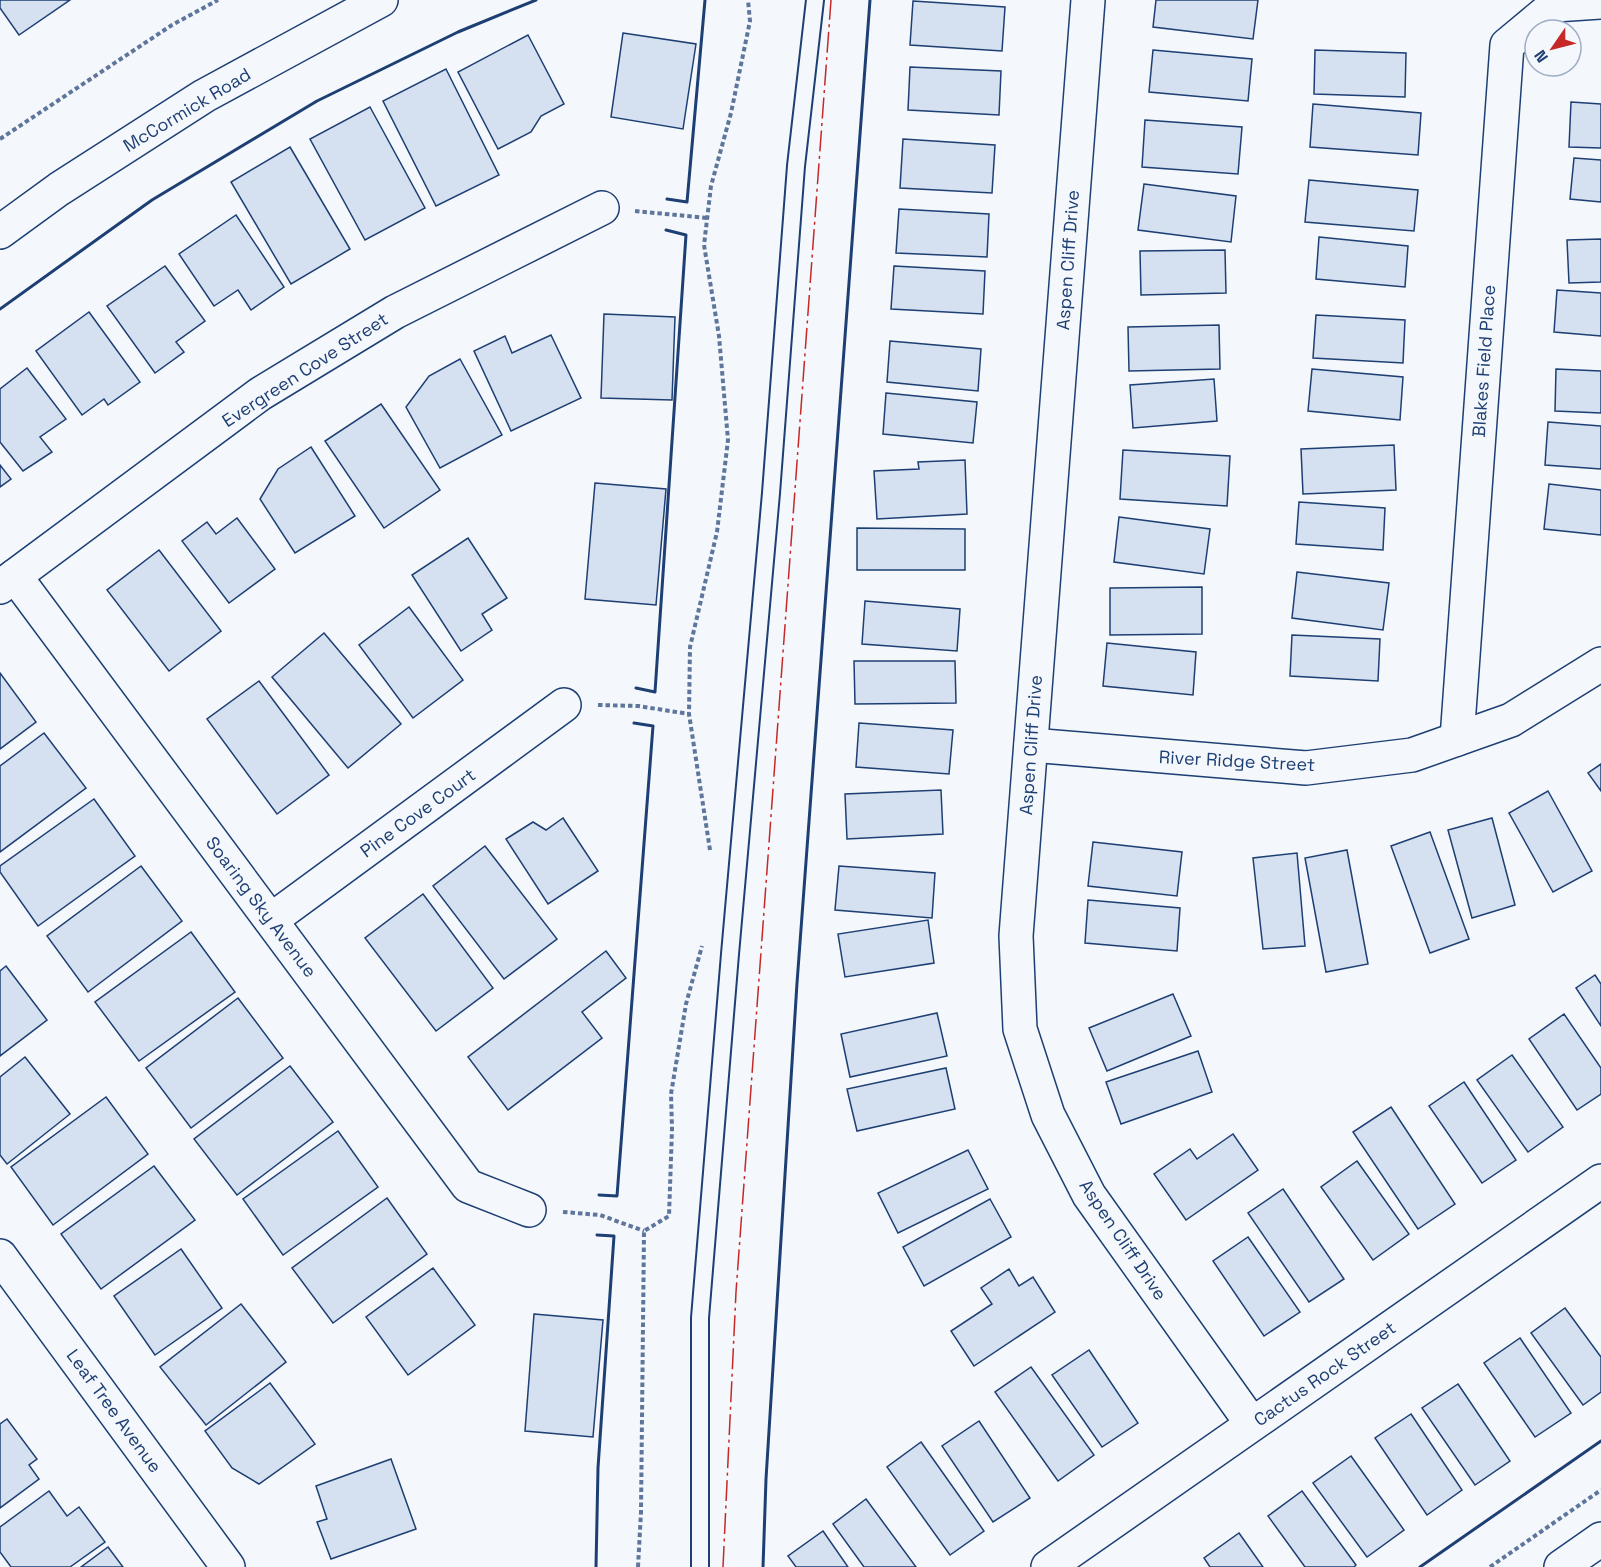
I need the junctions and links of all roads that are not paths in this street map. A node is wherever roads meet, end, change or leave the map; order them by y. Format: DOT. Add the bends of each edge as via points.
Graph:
graph roads {
  1 [pos="381,0"];
  2 [pos="815,0"];
  3 [pos="1088,0"];
  4 [pos="1601,2"];
  5 [pos="602,208"];
  6 [pos="0,232"];
  7 [pos="7,581"];
  8 [pos="1601,664"];
  9 [pos="564,705"];
  10 [pos="1457,739"];
  11 [pos="1031,746"];
  12 [pos="271,920"];
  13 [pos="1601,1181"];
  14 [pos="529,1210"];
  15 [pos="0,1256"];
  16 [pos="1252,1424"];
  17 [pos="1601,1539"];
  18 [pos="228,1567"];
  19 [pos="700,1567"];
  20 [pos="1048,1567"];
  21 [pos="1561,1567"];
  1 -- 6 [label="street, McCormick Road" via="204,96 59,189"];
  2 -- 19 [label="lane" via="796,166 700,1318"];
  3 -- 11 [label="street, Aspen Cliff Drive"];
  4 -- 10 [label="street, Blakes Field Place" via="1555,5 1507,45"];
  5 -- 7 [label="street, Evergreen Cove Street" via="394,312 260,394"];
  7 -- 12 [label="street, Soaring Sky Avenue"];
  8 -- 10 [label="street, River Ridge Street" via="1511,720"];
  9 -- 12 [label="street, Pine Cove Court"];
  10 -- 11 [label="street, River Ridge Street" via="1412,755 1306,768"];
  11 -- 16 [label="street, Aspen Cliff Drive" via="1016,936 1020,1029 1048,1115 1089,1195"];
  12 -- 14 [label="street, Soaring Sky Avenue" via="468,1186"];
  13 -- 16 [label="street, Cactus Rock Street"];
  15 -- 18 [label="street, Leaf Tree Avenue"];
  16 -- 20 [label="street, Cactus Rock Street"];
  17 -- 21 [label="street"];
}
